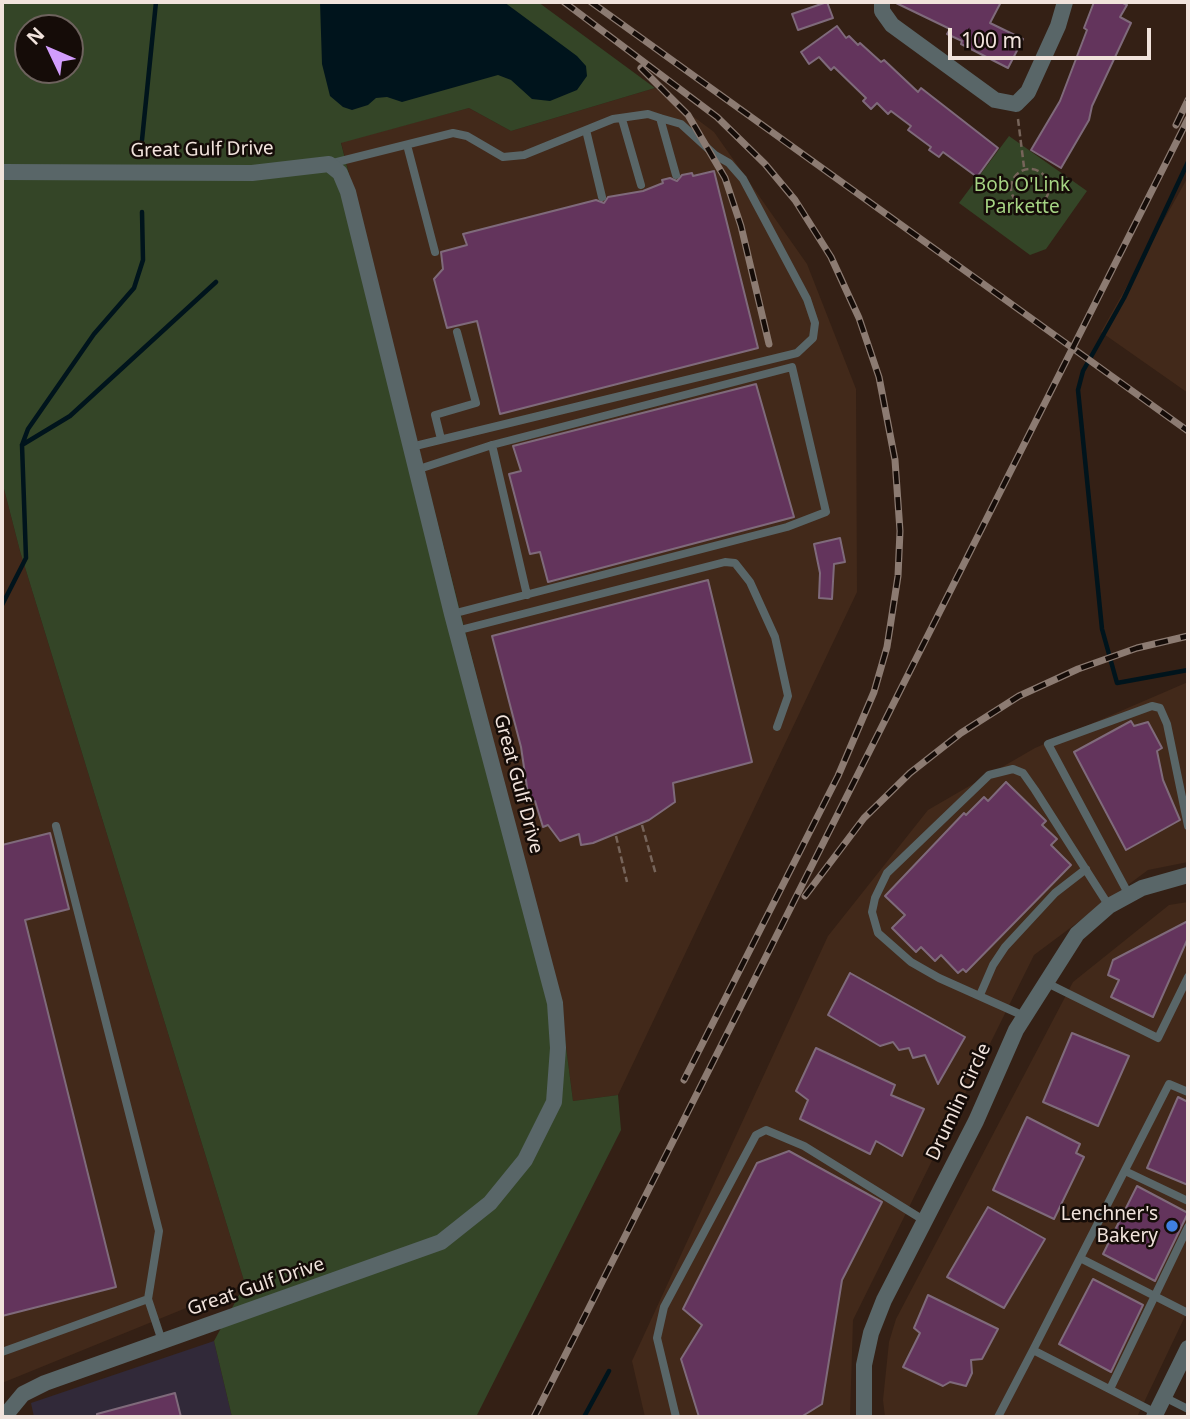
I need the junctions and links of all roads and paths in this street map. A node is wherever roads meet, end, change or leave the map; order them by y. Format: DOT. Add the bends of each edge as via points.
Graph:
graph roads {
  1 [pos="882,2"];
  2 [pos="1065,2"];
  3 [pos="1016,104"];
  4 [pos="660,118"];
  5 [pos="622,119"];
  6 [pos="586,130"];
  7 [pos="407,145"];
  8 [pos="329,164"];
  9 [pos="1024,167"];
  10 [pos="2,172"];
  11 [pos="676,175"];
  12 [pos="641,186"];
  13 [pos="602,197"];
  14 [pos="435,252"];
  15 [pos="457,332"];
  16 [pos="441,439"];
  17 [pos="492,445"];
  18 [pos="411,447"];
  19 [pos="416,470"];
  20 [pos="527,595"];
  21 [pos="452,614"];
  22 [pos="456,631"];
  23 [pos="777,727"];
  24 [pos="642,825"];
  25 [pos="56,826"];
  26 [pos="1188,826"];
  27 [pos="616,836"];
  28 [pos="1086,869"];
  29 [pos="1188,875"];
  30 [pos="656,876"];
  31 [pos="627,882"];
  32 [pos="1129,895"];
  33 [pos="1109,906"];
  34 [pos="1188,977"];
  35 [pos="1045,982"];
  36 [pos="979,995"];
  37 [pos="1024,1016"];
  38 [pos="1188,1092"];
  39 [pos="1125,1171"];
  40 [pos="1188,1201"];
  41 [pos="925,1221"];
  42 [pos="1188,1227"];
  43 [pos="1080,1258"];
  44 [pos="1155,1296"];
  45 [pos="148,1299"];
  46 [pos="1188,1313"];
  47 [pos="162,1342"];
  48 [pos="1188,1348"];
  49 [pos="1033,1350"];
  50 [pos="2,1352"];
  51 [pos="1110,1389"];
  52 [pos="1164,1397"];
  53 [pos="1188,1409"];
  54 [pos="1155,1415"];
  55 [pos="4,1417"];
  56 [pos="676,1417"];
  57 [pos="864,1417"];
  58 [pos="998,1417"];
  1 -- 3 [label="street" via="882,11 892,25 995,100"];
  2 -- 3 [label="street" via="1028,92"];
  3 -- 9 [label="path"];
  4 -- 5 [label="lane" via="648,114"];
  4 -- 11 [label="lane"];
  4 -- 16 [label="lane" via="681,124 743,179 807,299 815,323 813,338 797,353"];
  5 -- 6 [label="lane"];
  5 -- 12 [label="lane"];
  6 -- 7 [label="lane" via="524,155 503,158 467,136 453,133"];
  6 -- 13 [label="lane"];
  7 -- 8 [label="lane"];
  7 -- 14 [label="lane"];
  8 -- 10 [label="street, Great Gulf Drive" via="252,173"];
  8 -- 18 [label="street, Great Gulf Drive" via="340,173 348,192"];
  9 -- 9 [label="path" via="1011,186 1014,200 1027,209 1038,206 1051,189 1045,175"];
  15 -- 16 [label="lane" via="476,403 435,415"];
  16 -- 18 [label="lane"];
  17 -- 19 [label="lane"];
  17 -- 20 [label="lane"];
  17 -- 20 [label="lane" via="792,367 826,512 787,527"];
  18 -- 19 [label="street, Great Gulf Drive"];
  19 -- 21 [label="street, Great Gulf Drive"];
  20 -- 21 [label="lane"];
  21 -- 22 [label="street, Great Gulf Drive"];
  22 -- 23 [label="lane" via="715,564 735,563 750,582 775,637 788,696"];
  22 -- 47 [label="street, Great Gulf Drive" via="555,1003 554,1102 524,1160 490,1203 441,1242"];
  24 -- 30 [label="path"];
  25 -- 45 [label="lane" via="159,1231"];
  26 -- 32 [label="lane" via="1160,708 1152,706 1048,744"];
  27 -- 31 [label="path"];
  28 -- 33 [label="lane"];
  28 -- 36 [label="lane" via="1021,929 993,965"];
  28 -- 36 [label="lane" via="1023,773 1004,769 989,775 887,873 874,898 872,912 878,933 911,962"];
  29 -- 32 [label="street, Drumlin Circle"];
  32 -- 33 [label="street, Drumlin Circle"];
  33 -- 35 [label="street, Drumlin Circle" via="1077,934"];
  34 -- 35 [label="lane" via="1158,1038"];
  35 -- 37 [label="street, Drumlin Circle"];
  36 -- 37 [label="lane"];
  37 -- 41 [label="street, Drumlin Circle"];
  38 -- 39 [label="lane" via="1169,1084"];
  39 -- 40 [label="lane"];
  39 -- 43 [label="lane"];
  41 -- 56 [label="lane" via="804,1146 766,1130 756,1135 664,1307 657,1338"];
  41 -- 57 [label="street, Drumlin Circle" via="871,1333 864,1365"];
  42 -- 44 [label="lane"];
  43 -- 44 [label="lane"];
  43 -- 49 [label="lane"];
  44 -- 46 [label="lane"];
  44 -- 51 [label="lane"];
  45 -- 47 [label="lane"];
  45 -- 50 [label="lane"];
  47 -- 55 [label="street, Great Gulf Drive" via="45,1383 23,1394"];
  48 -- 52 [label="street"];
  49 -- 51 [label="lane"];
  49 -- 58 [label="lane"];
  51 -- 54 [label="lane"];
  52 -- 53 [label="lane"];
  52 -- 54 [label="street"];
}
